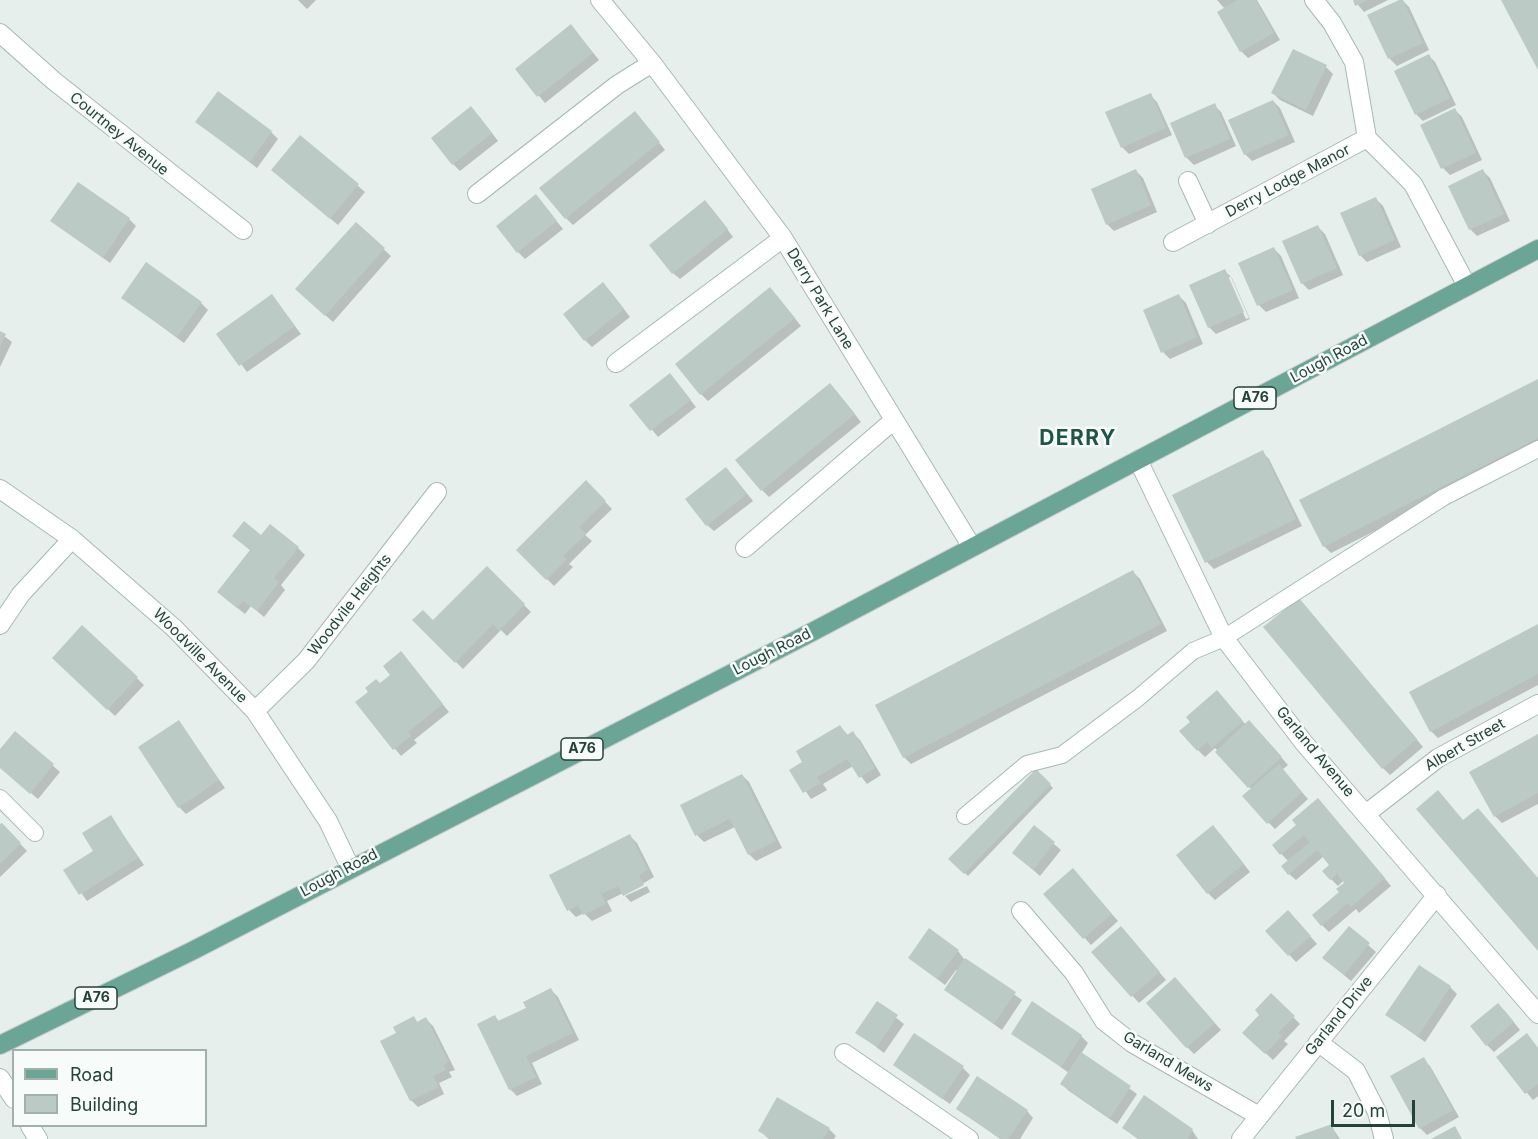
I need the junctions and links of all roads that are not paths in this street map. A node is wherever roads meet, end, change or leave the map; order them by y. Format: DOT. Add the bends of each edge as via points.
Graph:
graph roads {
  1 [pos="601,0"];
  2 [pos="1314,0"];
  3 [pos="0,33"];
  4 [pos="652,63"];
  5 [pos="1367,138"];
  6 [pos="1188,181"];
  7 [pos="477,194"];
  8 [pos="1208,224"];
  9 [pos="243,230"];
  10 [pos="783,238"];
  11 [pos="1173,242"];
  12 [pos="1538,249"];
  13 [pos="1467,286"];
  14 [pos="616,363"];
  15 [pos="894,420"];
  16 [pos="1538,449"];
  17 [pos="1138,460"];
  18 [pos="0,489"];
  19 [pos="437,492"];
  20 [pos="72,539"];
  21 [pos="972,547"];
  22 [pos="745,548"];
  23 [pos="0,625"];
  24 [pos="1224,638"];
  25 [pos="1538,704"];
  26 [pos="255,711"];
  27 [pos="0,798"];
  28 [pos="1367,813"];
  29 [pos="965,816"];
  30 [pos="35,832"];
  31 [pos="350,867"];
  32 [pos="1437,895"];
  33 [pos="1021,911"];
  34 [pos="1538,1014"];
  35 [pos="1318,1042"];
  36 [pos="0,1046"];
  37 [pos="844,1053"];
  38 [pos="0,1078"];
  39 [pos="12,1096"];
  40 [pos="1259,1116"];
  41 [pos="969,1139"];
  42 [pos="1241,1139"];
  43 [pos="1384,1139"];
  1 -- 4 [label="street, Derry Park Lane"];
  2 -- 5 [label="street, Derry Lodge Manor" via="1354,62"];
  3 -- 9 [label="street, Courtney Avenue" via="54,81"];
  4 -- 7 [label="street" via="617,85"];
  4 -- 10 [label="street, Derry Park Lane"];
  5 -- 8 [label="street, Derry Lodge Manor"];
  5 -- 13 [label="street, Derry Lodge Manor" via="1413,184"];
  6 -- 8 [label="street, Derry Lodge Manor"];
  8 -- 11 [label="street, Derry Lodge Manor"];
  10 -- 14 [label="street"];
  10 -- 15 [label="street, Derry Park Lane"];
  12 -- 13 [label="main road, Lough Road / A76"];
  13 -- 17 [label="main road, Lough Road / A76"];
  15 -- 21 [label="street, Derry Park Lane"];
  15 -- 22 [label="street"];
  16 -- 24 [label="lane" via="1444,497"];
  17 -- 21 [label="main road, Lough Road / A76"];
  17 -- 24 [label="street, Garland Avenue"];
  18 -- 20 [label="street, Woodville Avenue"];
  19 -- 26 [label="street, Woodvile Heights" via="306,661"];
  20 -- 23 [label="street" via="21,594"];
  20 -- 26 [label="street, Woodville Avenue" via="174,628"];
  21 -- 31 [label="main road, Lough Road / A76"];
  24 -- 28 [label="street, Garland Avenue" via="1304,743"];
  24 -- 29 [label="lane" via="1193,651 1062,755 1027,764"];
  25 -- 28 [label="street, Albert Street" via="1438,758"];
  26 -- 31 [label="street, Woodville Avenue" via="328,821"];
  27 -- 30 [label="lane"];
  28 -- 32 [label="street, Garland Avenue"];
  31 -- 36 [label="main road, Lough Road / A76"];
  32 -- 34 [label="street, Garland Avenue"];
  32 -- 35 [label="street, Garland Drive"];
  33 -- 40 [label="street, Garland Mews" via="1074,974 1104,1021 1132,1043"];
  35 -- 40 [label="street, Garland Drive"];
  35 -- 43 [label="street" via="1356,1071 1377,1112"];
  37 -- 41 [label="street"];
  38 -- 39 [label="street"];
  40 -- 42 [label="street, Garland Drive"];
}
